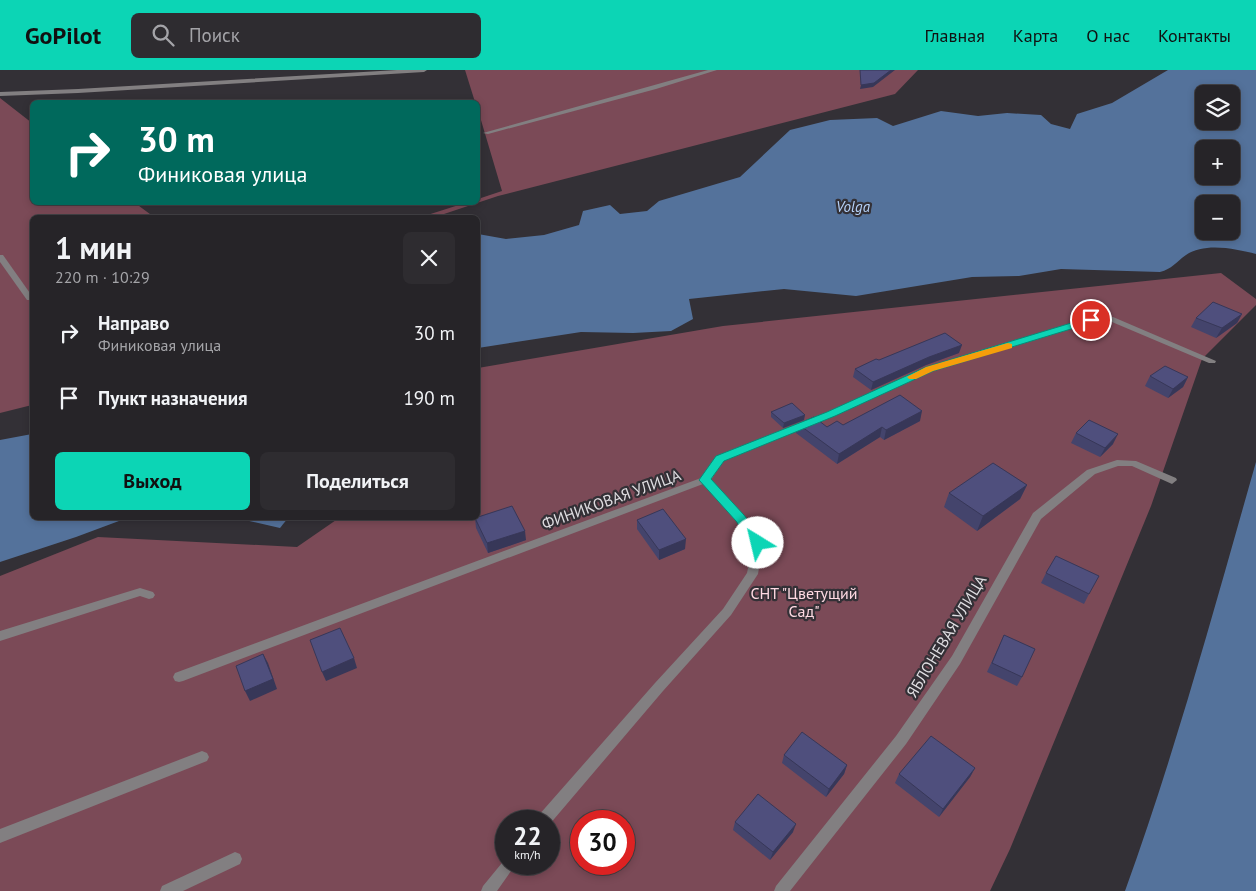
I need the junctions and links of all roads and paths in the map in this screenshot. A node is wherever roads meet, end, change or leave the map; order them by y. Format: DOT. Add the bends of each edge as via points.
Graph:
graph roads {
  1 [pos="424,70"];
  2 [pos="714,70"];
  3 [pos="352,72"];
  4 [pos="0,94"];
  5 [pos="486,134"];
  6 [pos="0,257"];
  7 [pos="30,298"];
  8 [pos="1212,361"];
  9 [pos="705,480"];
  10 [pos="1172,480"];
  11 [pos="149,595"];
  12 [pos="0,636"];
  13 [pos="179,677"];
  14 [pos="202,757"];
  15 [pos="552,810"];
  16 [pos="0,836"];
  17 [pos="234,859"];
  18 [pos="500,875"];
  19 [pos="167,891"];
  20 [pos="488,891"];
  21 [pos="781,891"];
  1 -- 3 [label="street"];
  2 -- 5 [label="street"];
  3 -- 4 [label="street" via="78,92"];
  6 -- 7 [label="street"];
  8 -- 9 [label="street, ФИНИКОВАЯ УЛИЦА" via="1113,319 1091,320 930,369 720,459"];
  9 -- 13 [label="street, ФИНИКОВАЯ УЛИЦА"];
  9 -- 15 [label="street" via="758,543 752,574 727,612"];
  10 -- 21 [label="street, ЯБЛОНЕВАЯ УЛИЦА" via="1133,463 1117,463 1091,472 1036,516 956,660 901,740"];
  11 -- 12 [label="street" via="140,592"];
  14 -- 16 [label="street"];
  17 -- 19 [label="street"];
  18 -- 20 [label="street"];
}
